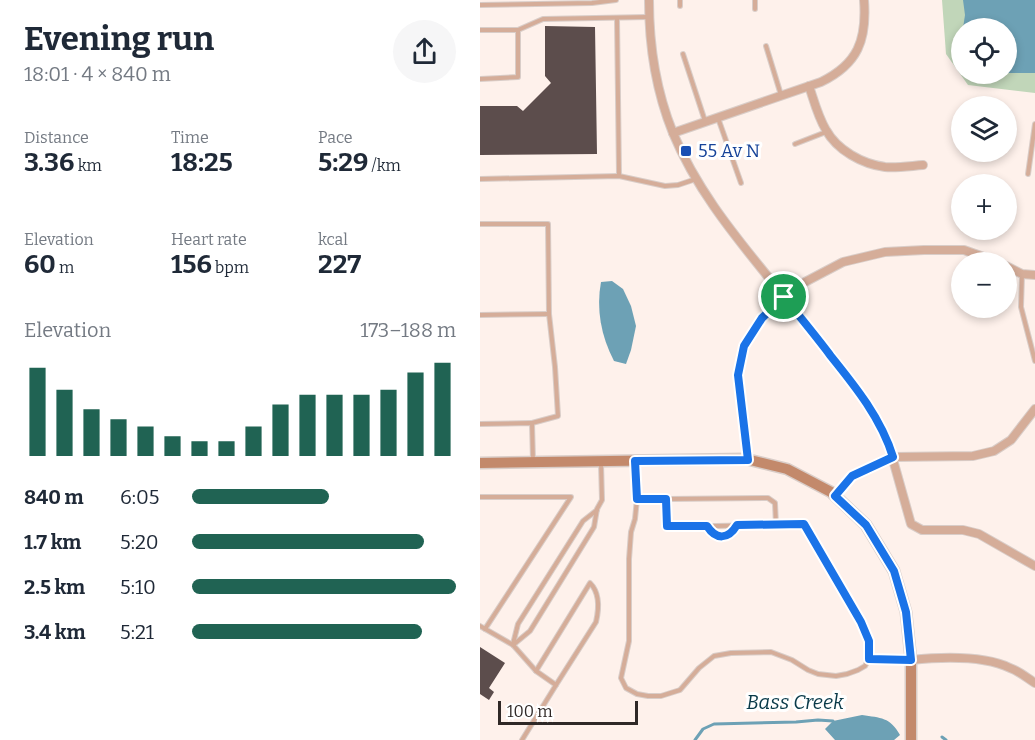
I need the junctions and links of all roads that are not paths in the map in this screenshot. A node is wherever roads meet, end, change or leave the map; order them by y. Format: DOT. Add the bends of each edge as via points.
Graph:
graph roads {
  1 [pos="616,0"];
  2 [pos="649,0"];
  3 [pos="680,0"];
  4 [pos="755,0"];
  5 [pos="864,0"];
  6 [pos="480,5"];
  7 [pos="680,6"];
  8 [pos="754,9"];
  9 [pos="649,17"];
  10 [pos="617,19"];
  11 [pos="480,30"];
  12 [pos="518,30"];
  13 [pos="766,46"];
  14 [pos="683,54"];
  15 [pos="480,79"];
  16 [pos="809,86"];
  17 [pos="781,95"];
  18 [pos="717,117"];
  19 [pos="705,121"];
  20 [pos="1035,124"];
  21 [pos="827,132"];
  22 [pos="673,133"];
  23 [pos="795,144"];
  24 [pos="923,165"];
  25 [pos="1028,174"];
  26 [pos="619,176"];
  27 [pos="480,179"];
  28 [pos="696,179"];
  29 [pos="741,183"];
  30 [pos="480,224"];
  31 [pos="970,252"];
  32 [pos="1017,271"];
  33 [pos="1022,273"];
  34 [pos="1035,275"];
  35 [pos="784,297"];
  36 [pos="549,314"];
  37 [pos="480,315"];
  38 [pos="1035,361"];
  39 [pos="1035,409"];
  40 [pos="532,423"];
  41 [pos="480,424"];
  42 [pos="893,457"];
  43 [pos="748,460"];
  44 [pos="601,461"];
  45 [pos="635,461"];
  46 [pos="533,462"];
  47 [pos="480,463"];
  48 [pos="835,496"];
  49 [pos="480,497"];
  50 [pos="637,499"];
  51 [pos="666,499"];
  52 [pos="597,509"];
  53 [pos="737,525"];
  54 [pos="776,525"];
  55 [pos="707,526"];
  56 [pos="1035,566"];
  57 [pos="482,627"];
  58 [pos="513,645"];
  59 [pos="869,659"];
  60 [pos="911,660"];
  61 [pos="536,671"];
  62 [pos="1035,683"];
  63 [pos="556,685"];
  64 [pos="522,740"];
  65 [pos="911,740"];
  1 -- 6 [label="lane"];
  2 -- 9 [label="street"];
  3 -- 7 [label="lane"];
  4 -- 8 [label="lane"];
  5 -- 16 [label="street" via="865,26 854,56 835,75"];
  9 -- 10 [label="lane"];
  9 -- 22 [label="street" via="658,87"];
  10 -- 12 [label="lane" via="543,20"];
  10 -- 26 [label="lane"];
  11 -- 12 [label="lane"];
  12 -- 15 [label="lane" via="518,77"];
  13 -- 17 [label="lane"];
  14 -- 19 [label="lane"];
  16 -- 17 [label="street"];
  16 -- 21 [label="street"];
  17 -- 18 [label="street"];
  18 -- 19 [label="street"];
  18 -- 29 [label="lane"];
  19 -- 22 [label="street"];
  20 -- 25 [label="lane"];
  21 -- 23 [label="lane"];
  21 -- 24 [label="street" via="849,153 866,162 885,167"];
  22 -- 28 [label="street"];
  26 -- 27 [label="lane"];
  26 -- 28 [label="lane" via="665,186"];
  28 -- 35 [label="street" via="718,214"];
  30 -- 36 [label="lane" via="548,224"];
  31 -- 35 [label="street" via="885,252 843,262"];
  32 -- 33 [label="street"];
  33 -- 34 [label="street"];
  33 -- 38 [label="lane" via="1021,307"];
  35 -- 42 [label="street" via="860,392"];
  35 -- 43 [label="street" via="762,318 744,346 738,375"];
  36 -- 37 [label="lane"];
  36 -- 40 [label="lane" via="558,416"];
  39 -- 42 [label="street" via="1011,440 994,451 973,456"];
  40 -- 41 [label="lane"];
  40 -- 46 [label="lane"];
  42 -- 48 [label="street" via="852,476"];
  42 -- 56 [label="street" via="911,524 922,530 979,534"];
  43 -- 45 [label="street"];
  43 -- 48 [label="street" via="787,469"];
  44 -- 45 [label="street"];
  44 -- 46 [label="street"];
  44 -- 52 [label="lane" via="602,500"];
  45 -- 50 [label="lane"];
  46 -- 47 [label="street"];
  48 -- 60 [label="street" via="866,525 894,571 906,612"];
  49 -- 57 [label="lane" via="571,497"];
  50 -- 51 [label="lane"];
  50 -- 59 [label="lane" via="629,559 629,641 621,678 626,688 648,696 680,690 714,657 731,653 771,652 818,674 836,676 858,670"];
  51 -- 54 [label="lane" via="768,498 775,503"];
  51 -- 55 [label="lane" via="667,526"];
  52 -- 58 [label="lane" via="583,521 518,624"];
  52 -- 58 [label="lane" via="594,527 530,631"];
  53 -- 54 [label="lane"];
  53 -- 55 [label="lane"];
  53 -- 55 [label="lane" via="728,535 719,536"];
  54 -- 59 [label="lane" via="804,524 861,622 869,641"];
  57 -- 58 [label="lane"];
  58 -- 61 [label="lane"];
  59 -- 60 [label="lane"];
  60 -- 62 [label="street" via="956,657 984,661 1010,667"];
  60 -- 65 [label="street"];
  61 -- 63 [label="lane"];
  61 -- 63 [label="lane" via="590,583 597,593 596,622"];
  63 -- 64 [label="lane"];
}
